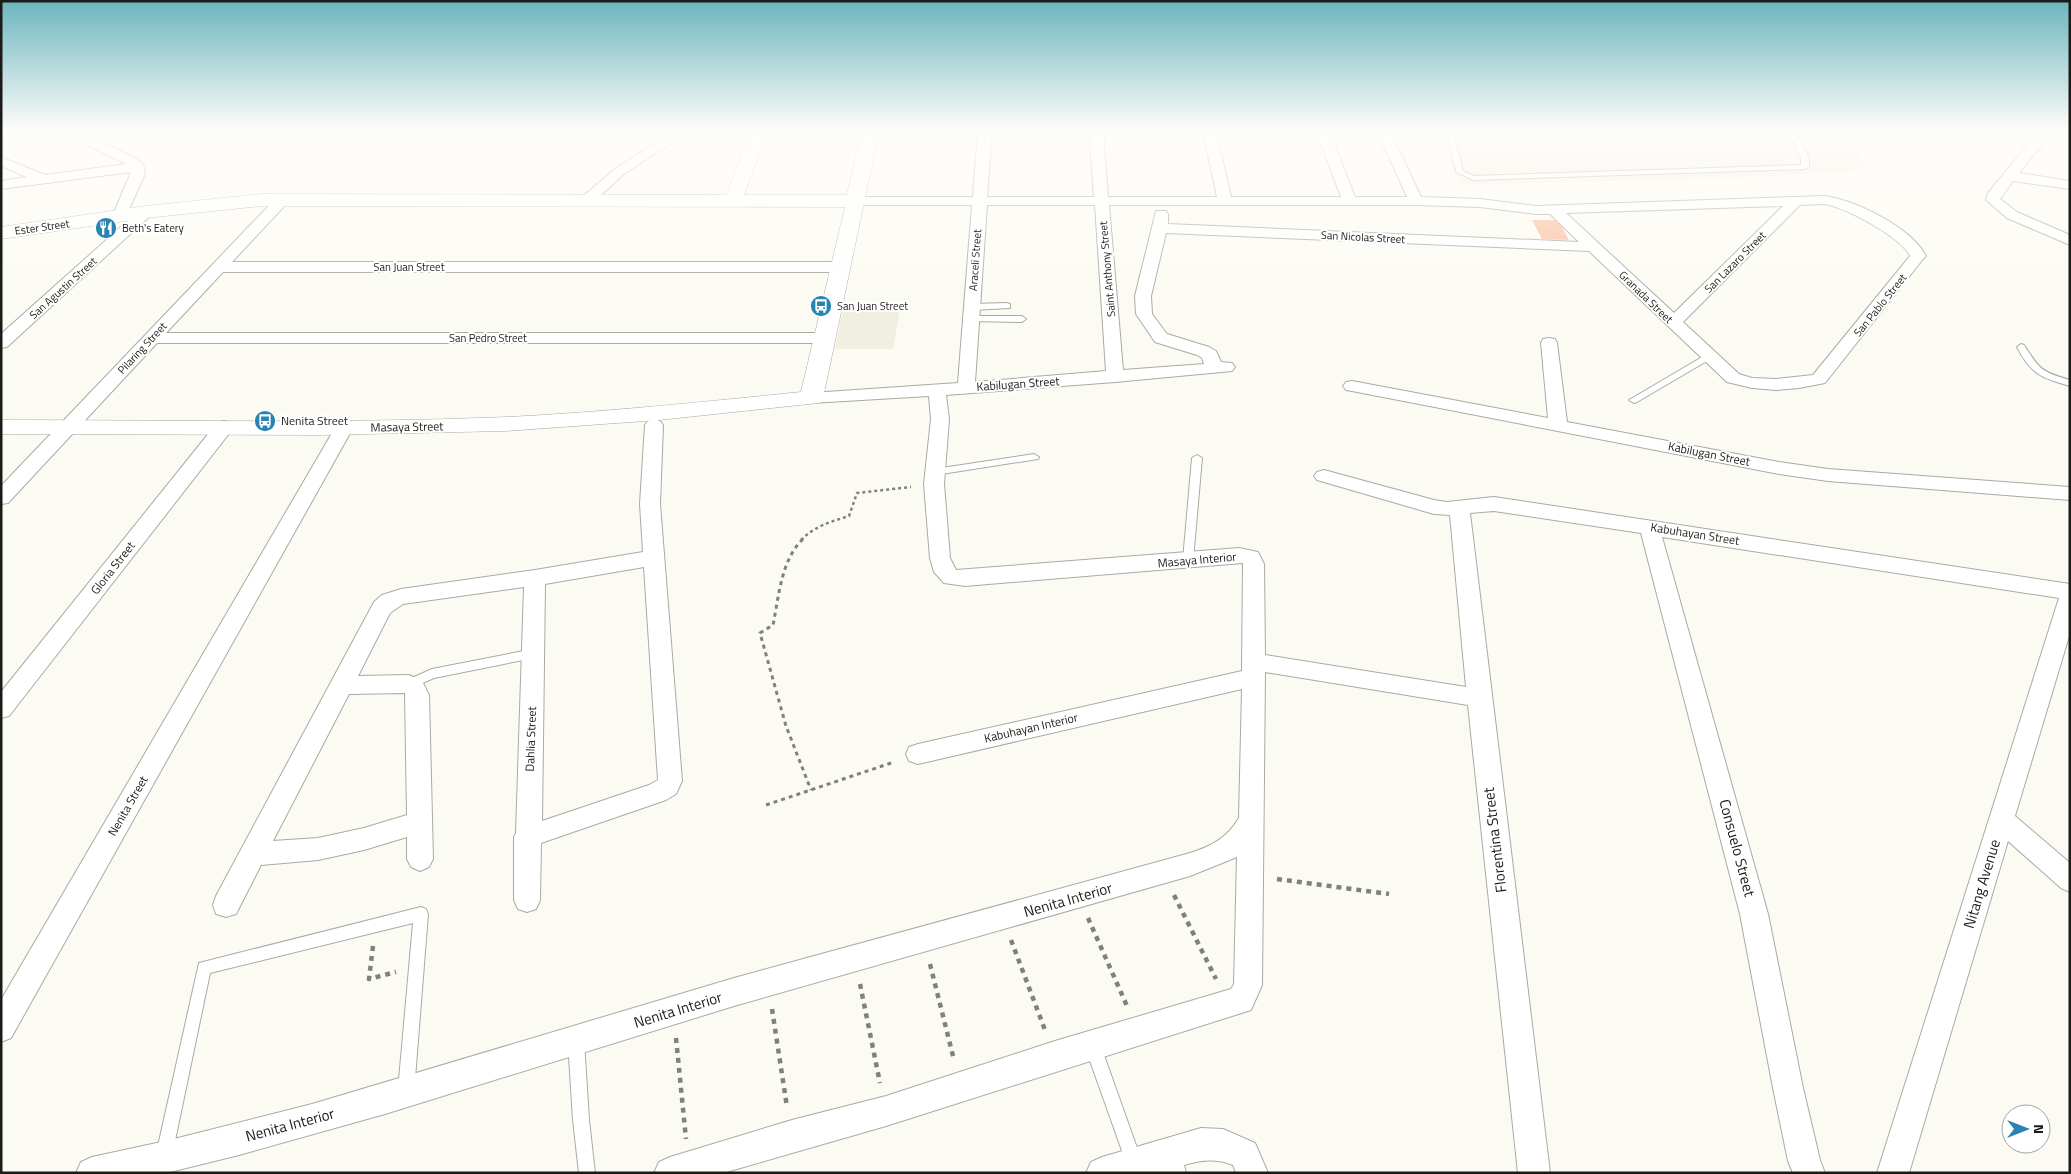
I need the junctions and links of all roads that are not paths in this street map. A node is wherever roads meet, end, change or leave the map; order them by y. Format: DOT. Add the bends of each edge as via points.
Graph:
graph roads {
  1 [pos="133,186"];
  2 [pos="601,186"];
  3 [pos="739,186"];
  4 [pos="859,186"];
  5 [pos="981,186"];
  6 [pos="1101,186"];
  7 [pos="1221,186"];
  8 [pos="1344,186"];
  9 [pos="1409,186"];
  10 [pos="2002,186"];
  11 [pos="283,199"];
  12 [pos="1796,200"];
  13 [pos="586,201"];
  14 [pos="733,201"];
  15 [pos="855,201"];
  16 [pos="1416,201"];
  17 [pos="980,202"];
  18 [pos="1102,202"];
  19 [pos="1162,202"];
  20 [pos="1225,202"];
  21 [pos="1350,202"];
  22 [pos="1553,210"];
  23 [pos="146,212"];
  24 [pos="120,215"];
  25 [pos="1160,228"];
  26 [pos="1,232"];
  27 [pos="2070,241"];
  28 [pos="1593,247"];
  29 [pos="219,267"];
  30 [pos="840,267"];
  31 [pos="1007,306"];
  32 [pos="972,313"];
  33 [pos="1022,319"];
  34 [pos="1674,324"];
  35 [pos="152,338"];
  36 [pos="824,338"];
  37 [pos="1,343"];
  38 [pos="1549,343"];
  39 [pos="2021,347"];
  40 [pos="1709,356"];
  41 [pos="1116,377"];
  42 [pos="1742,382"];
  43 [pos="2070,383"];
  44 [pos="1352,386"];
  45 [pos="966,388"];
  46 [pos="937,390"];
  47 [pos="811,398"];
  48 [pos="1634,400"];
  49 [pos="655,419"];
  50 [pos="1558,424"];
  51 [pos="1,427"];
  52 [pos="68,427"];
  53 [pos="224,427"];
  54 [pos="344,428"];
  55 [pos="1034,457"];
  56 [pos="1197,458"];
  57 [pos="1324,476"];
  58 [pos="934,478"];
  59 [pos="2070,494"];
  60 [pos="1,498"];
  61 [pos="1458,508"];
  62 [pos="1649,527"];
  63 [pos="653,558"];
  64 [pos="1188,560"];
  65 [pos="536,578"];
  66 [pos="2070,594"];
  67 [pos="534,654"];
  68 [pos="1254,669"];
  69 [pos="409,684"];
  70 [pos="340,685"];
  71 [pos="1479,698"];
  72 [pos="1,709"];
  73 [pos="918,754"];
  74 [pos="2002,820"];
  75 [pos="1250,822"];
  76 [pos="418,823"];
  77 [pos="527,837"];
  78 [pos="253,854"];
  79 [pos="420,859"];
  80 [pos="2070,880"];
  81 [pos="527,900"];
  82 [pos="226,905"];
  83 [pos="1,1028"];
  84 [pos="576,1042"];
  85 [pos="1097,1058"];
  86 [pos="406,1092"];
  87 [pos="163,1159"];
  88 [pos="1134,1162"];
  89 [pos="1168,1163"];
  90 [pos="680,1169"];
  91 [pos="92,1173"];
  92 [pos="587,1173"];
  93 [pos="1102,1173"];
  94 [pos="1252,1173"];
  95 [pos="1534,1173"];
  96 [pos="1809,1173"];
  97 [pos="1892,1173"];
  1 -- 24 [label="street"];
  2 -- 13 [label="street"];
  3 -- 14 [label="street"];
  4 -- 15 [label="street"];
  5 -- 17 [label="street, Araceli Street"];
  6 -- 18 [label="street, Saint Anthony Street"];
  7 -- 20 [label="street"];
  8 -- 21 [label="street"];
  9 -- 16 [label="street"];
  10 -- 27 [label="street" via="1993,196 1997,205"];
  11 -- 13 [label="street, Ester Street"];
  11 -- 23 [label="street, Ester Street"];
  11 -- 29 [label="street, Pilaring Street"];
  12 -- 22 [label="street"];
  12 -- 34 [label="street, San Lazaro Street"];
  12 -- 42 [label="street, San Pablo Street" via="1824,200 1849,207 1906,241 1918,252 1917,259 1819,379 1801,383"];
  13 -- 14 [label="street, Ester Street"];
  14 -- 15 [label="street, Ester Street"];
  15 -- 17 [label="street"];
  15 -- 30 [label="street"];
  16 -- 21 [label="street"];
  16 -- 22 [label="street"];
  17 -- 18 [label="street"];
  17 -- 32 [label="street, Araceli Street"];
  18 -- 19 [label="street"];
  18 -- 41 [label="street, Saint Anthony Street"];
  19 -- 20 [label="street"];
  19 -- 25 [label="street"];
  20 -- 21 [label="street"];
  22 -- 28 [label="street, Granada Street"];
  23 -- 24 [label="street, Ester Street"];
  23 -- 37 [label="street, San Agustin Street"];
  24 -- 26 [label="street, Ester Street"];
  25 -- 28 [label="street, San Nicolas Street"];
  25 -- 41 [label="street, Kabilugan Street" via="1143,296 1144,314 1161,338 1203,350 1220,367"];
  28 -- 34 [label="street, Granada Street"];
  29 -- 30 [label="street, San Juan Street"];
  29 -- 35 [label="street, Pilaring Street"];
  30 -- 36 [label="street"];
  31 -- 32 [label="lane"];
  32 -- 33 [label="lane"];
  32 -- 45 [label="street, Araceli Street"];
  34 -- 40 [label="street, Granada Street"];
  35 -- 36 [label="street, San Pedro Street"];
  35 -- 52 [label="street, Pilaring Street"];
  36 -- 47 [label="street"];
  38 -- 50 [label="street"];
  39 -- 43 [label="lane" via="2031,367 2039,373"];
  40 -- 42 [label="street, Granada Street"];
  40 -- 48 [label="lane"];
  41 -- 45 [label="street, Kabilugan Street"];
  44 -- 50 [label="street, Kabilugan Street"];
  45 -- 46 [label="street, Kabilugan Street"];
  46 -- 47 [label="street, Kabilugan Street"];
  46 -- 58 [label="street, Masaya Interior" via="940,419"];
  47 -- 49 [label="street, Masaya Street"];
  49 -- 54 [label="street, Masaya Street"];
  49 -- 63 [label="street" via="650,504"];
  50 -- 59 [label="street, Kabilugan Street" via="1789,470"];
  51 -- 52 [label="street, Masaya Street"];
  52 -- 53 [label="street, Masaya Street"];
  52 -- 60 [label="street, Pilaring Street"];
  53 -- 54 [label="street, Masaya Street"];
  53 -- 72 [label="street, Gloria Street"];
  54 -- 83 [label="street, Nenita Street"];
  55 -- 58 [label="lane"];
  56 -- 64 [label="lane"];
  57 -- 61 [label="street, Kabuhayan Street" via="1422,505"];
  58 -- 64 [label="street, Masaya Interior" via="940,558 944,572 951,578"];
  61 -- 62 [label="street, Kabuhayan Street" via="1494,504"];
  61 -- 71 [label="street, Florentina Street"];
  62 -- 66 [label="street, Kabuhayan Street"];
  62 -- 96 [label="street, Consuelo Street" via="1754,914 1788,1088"];
  63 -- 65 [label="street"];
  63 -- 77 [label="street" via="670,780 667,788"];
  64 -- 68 [label="street, Masaya Interior" via="1239,555 1251,557 1254,564"];
  65 -- 67 [label="street, Dahlia Street"];
  65 -- 70 [label="street" via="390,601 382,608"];
  66 -- 74 [label="street, Nitang Avenue"];
  67 -- 69 [label="lane" via="432,674"];
  67 -- 77 [label="street, Dahlia Street"];
  68 -- 71 [label="street, Kabuhayan Interior"];
  68 -- 73 [label="street, Kabuhayan Interior"];
  68 -- 75 [label="street, Masaya Interior"];
  69 -- 70 [label="street"];
  69 -- 76 [label="street" via="417,695"];
  70 -- 78 [label="street"];
  71 -- 95 [label="street, Florentina Street"];
  74 -- 80 [label="street"];
  74 -- 97 [label="street, Nitang Avenue"];
  75 -- 84 [label="street, Nenita Interior" via="1232,846 1163,872 674,1010"];
  75 -- 90 [label="street, Masaya Interior" via="1248,985 1235,1002 1055,1056 886,1112"];
  76 -- 78 [label="street" via="318,850"];
  76 -- 79 [label="street"];
  77 -- 81 [label="street, Dahlia Street"];
  78 -- 82 [label="street"];
  84 -- 86 [label="street, Nenita Interior"];
  84 -- 92 [label="lane"];
  85 -- 88 [label="lane"];
  86 -- 87 [label="street, Nenita Interior"];
  86 -- 87 [label="lane" via="421,914 204,968"];
  87 -- 91 [label="street, Nenita Interior"];
  88 -- 89 [label="street"];
  88 -- 93 [label="street"];
  89 -- 94 [label="street" via="1201,1144 1223,1145 1244,1154"];
}
